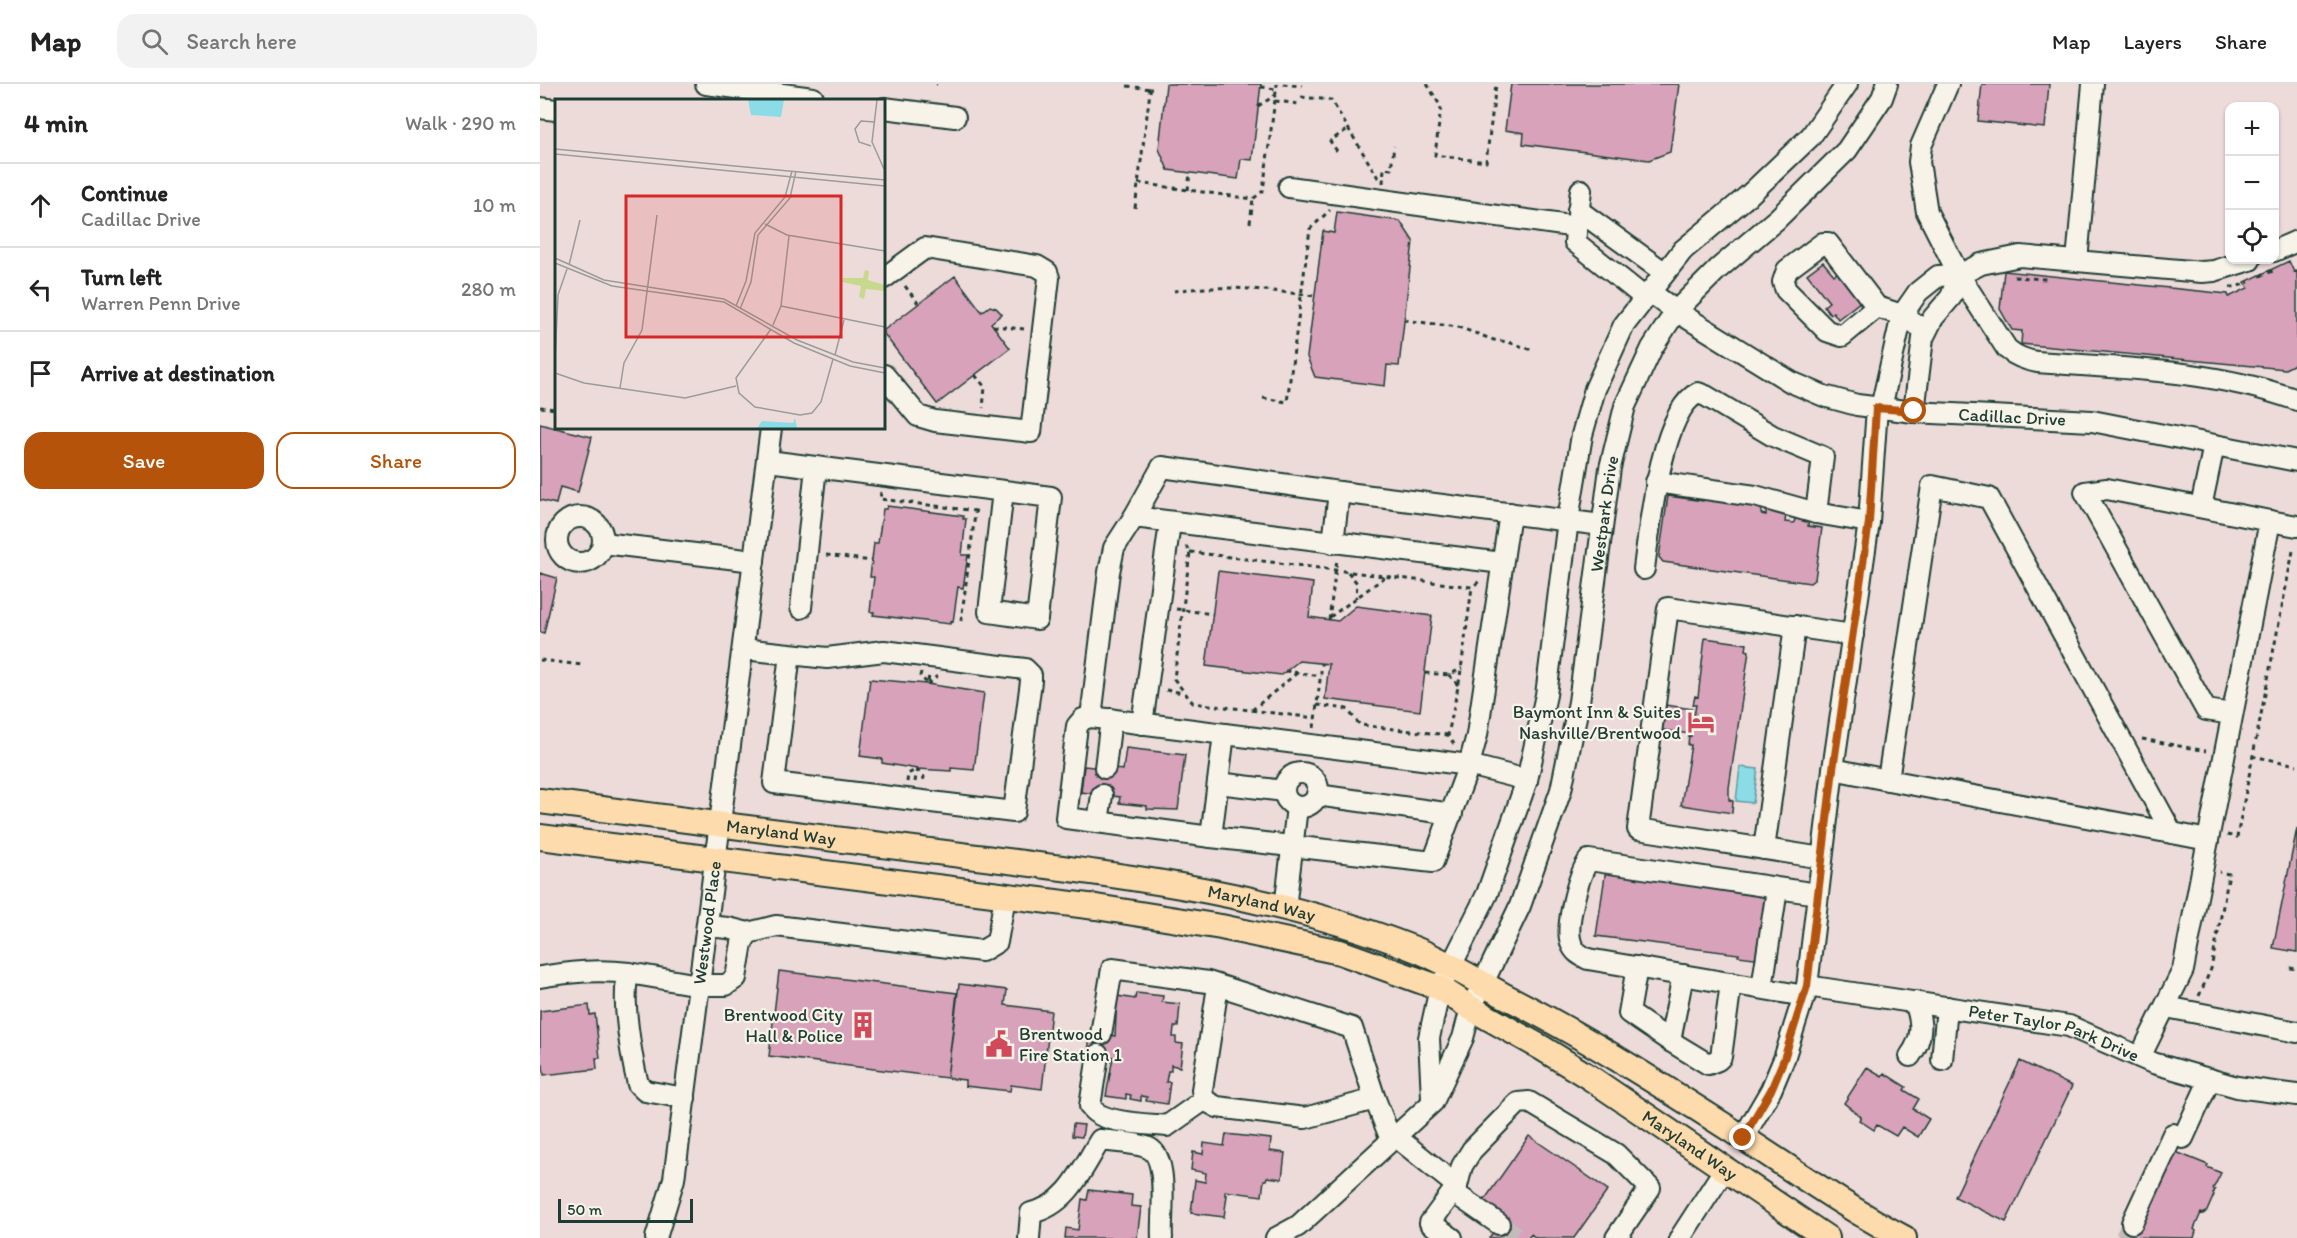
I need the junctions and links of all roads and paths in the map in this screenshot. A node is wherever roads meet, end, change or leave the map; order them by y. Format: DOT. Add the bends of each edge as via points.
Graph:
graph roads {
  1 [pos="706,84"];
  2 [pos="1277,84"];
  3 [pos="1283,84"];
  4 [pos="1427,84"];
  5 [pos="1496,84"];
  6 [pos="1948,84"];
  7 [pos="2093,84"];
  8 [pos="1127,86"];
  9 [pos="1151,86"];
  10 [pos="1302,86"];
  11 [pos="1261,87"];
  12 [pos="1276,89"];
  13 [pos="1844,89"];
  14 [pos="1884,91"];
  15 [pos="1276,95"];
  16 [pos="1301,97"];
  17 [pos="811,99"];
  18 [pos="1275,101"];
  19 [pos="1300,104"];
  20 [pos="1258,106"];
  21 [pos="540,108"];
  22 [pos="885,108"];
  23 [pos="555,110"];
  24 [pos="955,117"];
  25 [pos="1348,129"];
  26 [pos="1394,146"];
  27 [pos="1337,151"];
  28 [pos="1190,173"];
  29 [pos="1138,183"];
  30 [pos="1289,187"];
  31 [pos="1188,190"];
  32 [pos="1581,190"];
  33 [pos="1346,195"];
  34 [pos="1253,199"];
  35 [pos="1135,208"];
  36 [pos="1250,223"];
  37 [pos="1577,226"];
  38 [pos="2297,241"];
  39 [pos="2279,249"];
  40 [pos="2077,261"];
  41 [pos="2238,264"];
  42 [pos="1665,273"];
  43 [pos="1959,275"];
  44 [pos="885,277"];
  45 [pos="1174,291"];
  46 [pos="1302,294"];
  47 [pos="1647,295"];
  48 [pos="1315,296"];
  49 [pos="1877,307"];
  50 [pos="1676,311"];
  51 [pos="1902,315"];
  52 [pos="1404,320"];
  53 [pos="993,326"];
  54 [pos="1926,331"];
  55 [pos="1043,332"];
  56 [pos="1533,350"];
  57 [pos="975,375"];
  58 [pos="885,376"];
  59 [pos="1263,398"];
  60 [pos="2297,400"];
  61 [pos="540,407"];
  62 [pos="1879,408"];
  63 [pos="555,409"];
  64 [pos="1914,411"];
  65 [pos="982,426"];
  66 [pos="771,429"];
  67 [pos="2214,445"];
  68 [pos="768,461"];
  69 [pos="2297,461"];
  70 [pos="816,467"];
  71 [pos="883,476"];
  72 [pos="1574,481"];
  73 [pos="1656,482"];
  74 [pos="1608,486"];
  75 [pos="978,488"];
  76 [pos="1003,491"];
  77 [pos="1339,492"];
  78 [pos="2201,507"];
  79 [pos="975,511"];
  80 [pos="1510,513"];
  81 [pos="1816,513"];
  82 [pos="1134,517"];
  83 [pos="1568,520"];
  84 [pos="2270,521"];
  85 [pos="1869,522"];
  86 [pos="1170,523"];
  87 [pos="1602,525"];
  88 [pos="2297,526"];
  89 [pos="603,543"];
  90 [pos="1336,543"];
  91 [pos="807,552"];
  92 [pos="1190,552"];
  93 [pos="2297,552"];
  94 [pos="754,561"];
  95 [pos="872,561"];
  96 [pos="1502,564"];
  97 [pos="1644,568"];
  98 [pos="1336,570"];
  99 [pos="1347,571"];
  100 [pos="1387,576"];
  101 [pos="1472,587"];
  102 [pos="1355,599"];
  103 [pos="1158,607"];
  104 [pos="801,608"];
  105 [pos="1183,610"];
  106 [pos="1213,614"];
  107 [pos="961,621"];
  108 [pos="1795,626"];
  109 [pos="1853,635"];
  110 [pos="743,650"];
  111 [pos="790,654"];
  112 [pos="540,660"];
  113 [pos="1322,664"];
  114 [pos="582,665"];
  115 [pos="1462,668"];
  116 [pos="1286,671"];
  117 [pos="1297,673"];
  118 [pos="1425,673"];
  119 [pos="1449,675"];
  120 [pos="1321,676"];
  121 [pos="1459,686"];
  122 [pos="1317,705"];
  123 [pos="1251,710"];
  124 [pos="2232,714"];
  125 [pos="1091,717"];
  126 [pos="1315,718"];
  127 [pos="1111,719"];
  128 [pos="1142,724"];
  129 [pos="1224,734"];
  130 [pos="1448,735"];
  131 [pos="2143,739"];
  132 [pos="1308,745"];
  133 [pos="2208,752"];
  134 [pos="2252,756"];
  135 [pos="1469,765"];
  136 [pos="2297,765"];
  137 [pos="1105,768"];
  138 [pos="1833,769"];
  139 [pos="1302,772"];
  140 [pos="1527,780"];
  141 [pos="1888,780"];
  142 [pos="1218,783"];
  143 [pos="1284,791"];
  144 [pos="1102,795"];
  145 [pos="1317,795"];
  146 [pos="540,801"];
  147 [pos="1297,807"];
  148 [pos="1452,814"];
  149 [pos="1098,822"];
  150 [pos="720,825"];
  151 [pos="2172,833"];
  152 [pos="540,837"];
  153 [pos="1211,837"];
  154 [pos="2215,837"];
  155 [pos="1293,846"];
  156 [pos="1764,849"];
  157 [pos="1822,858"];
  158 [pos="716,860"];
  159 [pos="1040,865"];
  160 [pos="2215,871"];
  161 [pos="1777,889"];
  162 [pos="1818,894"];
  163 [pos="1005,897"];
  164 [pos="1285,908"];
  165 [pos="707,926"];
  166 [pos="748,933"];
  167 [pos="1453,966"];
  168 [pos="1637,967"];
  169 [pos="2290,968"];
  170 [pos="2297,969"];
  171 [pos="629,973"];
  172 [pos="1683,975"];
  173 [pos="540,977"];
  174 [pos="1731,983"];
  175 [pos="1483,984"];
  176 [pos="699,985"];
  177 [pos="1218,986"];
  178 [pos="1762,987"];
  179 [pos="1440,988"];
  180 [pos="1806,991"];
  181 [pos="1915,1002"];
  182 [pos="1947,1007"];
  183 [pos="2166,1007"];
  184 [pos="1471,1008"];
  185 [pos="2193,1012"];
  186 [pos="2297,1032"];
  187 [pos="1101,1034"];
  188 [pos="1670,1041"];
  189 [pos="1098,1055"];
  190 [pos="1910,1056"];
  191 [pos="2140,1057"];
  192 [pos="1942,1060"];
  193 [pos="2211,1079"];
  194 [pos="2297,1095"];
  195 [pos="685,1098"];
  196 [pos="1204,1100"];
  197 [pos="1375,1100"];
  198 [pos="1433,1102"];
  199 [pos="1393,1138"];
  200 [pos="1743,1138"];
  201 [pos="1724,1170"];
  202 [pos="1455,1189"];
  203 [pos="2132,1223"];
  204 [pos="1499,1224"];
  205 [pos="1624,1235"];
  206 [pos="656,1238"];
  207 [pos="1029,1238"];
  208 [pos="1162,1238"];
  209 [pos="1276,1238"];
  210 [pos="1452,1238"];
  211 [pos="1680,1238"];
  212 [pos="1827,1238"];
  213 [pos="1904,1238"];
  1 -- 17 [label="street"];
  2 -- 12 [label="path"];
  3 -- 10 [label="path"];
  4 -- 5 [label="path" via="1441,107 1435,155 1486,162"];
  6 -- 43 [label="street" via="1921,146 1919,162 1927,212"];
  7 -- 40 [label="street"];
  8 -- 9 [label="path"];
  9 -- 29 [label="path"];
  11 -- 12 [label="path"];
  12 -- 15 [label="path"];
  13 -- 42 [label="street, Westpark Drive" via="1811,136 1683,250"];
  14 -- 50 [label="street, Westpark Drive" via="1847,150"];
  15 -- 18 [label="path"];
  15 -- 20 [label="path"];
  16 -- 25 [label="path" via="1331,100"];
  18 -- 19 [label="path"];
  18 -- 34 [label="path" via="1263,191"];
  21 -- 23 [label="street"];
  22 -- 24 [label="street"];
  25 -- 26 [label="path" via="1383,185 1384,168 1391,169"];
  25 -- 27 [label="path" via="1330,141"];
  28 -- 31 [label="path"];
  29 -- 31 [label="path"];
  29 -- 35 [label="path"];
  30 -- 33 [label="street"];
  31 -- 34 [label="path"];
  32 -- 37 [label="street"];
  33 -- 37 [label="street"];
  33 -- 46 [label="path" via="1310,229"];
  34 -- 36 [label="path"];
  37 -- 42 [label="street"];
  37 -- 47 [label="street, Cadillac Drive"];
  38 -- 39 [label="street"];
  40 -- 41 [label="street" via="2202,272"];
  40 -- 43 [label="street" via="2020,256 1981,264"];
  42 -- 47 [label="street, Westpark Drive"];
  43 -- 51 [label="street" via="1938,276 1928,282"];
  43 -- 54 [label="street" via="1951,297"];
  43 -- 60 [label="street" via="2007,349 2024,360 2234,381"];
  44 -- 55 [label="street" via="925,248 1037,266 1049,278"];
  45 -- 46 [label="path" via="1199,287 1251,288"];
  46 -- 48 [label="path"];
  46 -- 59 [label="path" via="1287,402"];
  47 -- 50 [label="street, Cadillac Drive"];
  47 -- 72 [label="street, Westpark Drive" via="1624,325 1595,389"];
  49 -- 49 [label="street" via="1828,243 1814,249 1784,276 1786,290 1827,331 1842,336"];
  49 -- 51 [label="street"];
  50 -- 62 [label="street, Cadillac Drive" via="1808,391"];
  50 -- 74 [label="street, Westpark Drive" via="1652,348 1624,406"];
  51 -- 54 [label="street"];
  51 -- 62 [label="street"];
  52 -- 56 [label="path" via="1458,327"];
  53 -- 55 [label="path"];
  54 -- 64 [label="street"];
  55 -- 65 [label="street" via="1030,432"];
  57 -- 65 [label="path" via="985,387"];
  58 -- 65 [label="street" via="918,416"];
  61 -- 63 [label="path"];
  62 -- 64 [label="street, Cadillac Drive"];
  62 -- 85 [label="street"];
  64 -- 67 [label="street, Cadillac Drive" via="2092,421"];
  66 -- 68 [label="street, Westwood Place"];
  67 -- 69 [label="street, Cadillac Drive"];
  67 -- 78 [label="street"];
  68 -- 70 [label="street"];
  68 -- 94 [label="street, Westwood Place"];
  70 -- 71 [label="street"];
  70 -- 91 [label="street"];
  71 -- 75 [label="street"];
  71 -- 79 [label="path" via="880,499"];
  72 -- 74 [label="street"];
  72 -- 83 [label="street, Westpark Drive"];
  73 -- 81 [label="street" via="1755,496"];
  73 -- 81 [label="street" via="1684,406 1698,393 1773,436 1823,457"];
  73 -- 97 [label="street"];
  74 -- 87 [label="street, Westpark Drive"];
  75 -- 76 [label="street"];
  75 -- 79 [label="path"];
  76 -- 76 [label="street" via="1051,497 1037,619 989,612"];
  77 -- 80 [label="street"];
  77 -- 82 [label="street" via="1162,467"];
  77 -- 90 [label="street"];
  78 -- 84 [label="street"];
  78 -- 124 [label="street" via="2107,489 2085,492 2206,710"];
  79 -- 107 [label="path"];
  80 -- 83 [label="street"];
  80 -- 96 [label="street"];
  81 -- 85 [label="street"];
  82 -- 86 [label="street"];
  82 -- 125 [label="street" via="1113,548"];
  83 -- 87 [label="street"];
  83 -- 140 [label="street, Westpark Drive" via="1546,696"];
  84 -- 88 [label="street"];
  84 -- 124 [label="street"];
  85 -- 109 [label="street"];
  86 -- 90 [label="street"];
  86 -- 92 [label="path"];
  86 -- 103 [label="street"];
  87 -- 175 [label="street, Westpark Drive" via="1579,702 1561,790 1521,906"];
  89 -- 94 [label="street"];
  90 -- 96 [label="street"];
  90 -- 98 [label="path"];
  91 -- 95 [label="path"];
  91 -- 104 [label="street"];
  92 -- 98 [label="path"];
  92 -- 105 [label="path"];
  93 -- 134 [label="path" via="2293,551"];
  94 -- 110 [label="street, Westwood Place"];
  96 -- 101 [label="path"];
  96 -- 135 [label="street" via="1477,735"];
  98 -- 99 [label="path"];
  98 -- 102 [label="path" via="1330,618"];
  99 -- 100 [label="path"];
  99 -- 102 [label="path" via="1357,583"];
  100 -- 101 [label="path"];
  100 -- 102 [label="path"];
  101 -- 115 [label="path"];
  103 -- 105 [label="path"];
  103 -- 128 [label="street"];
  105 -- 106 [label="path"];
  105 -- 123 [label="path" via="1174,679 1193,703"];
  108 -- 109 [label="street"];
  108 -- 156 [label="street"];
  108 -- 156 [label="street" via="1668,608 1638,829"];
  109 -- 138 [label="street"];
  110 -- 111 [label="street"];
  110 -- 150 [label="street, Westwood Place"];
  111 -- 111 [label="street" via="827,658 884,651 1029,671 1031,681 1014,812 774,783"];
  112 -- 114 [label="path"];
  113 -- 120 [label="path"];
  115 -- 119 [label="path"];
  115 -- 121 [label="path"];
  116 -- 117 [label="path"];
  117 -- 120 [label="path"];
  117 -- 123 [label="path"];
  118 -- 119 [label="path"];
  119 -- 121 [label="path"];
  120 -- 122 [label="path"];
  121 -- 130 [label="path"];
  122 -- 126 [label="path"];
  122 -- 130 [label="path" via="1347,709 1360,725"];
  123 -- 126 [label="path"];
  124 -- 154 [label="street"];
  125 -- 127 [label="street"];
  125 -- 149 [label="street" via="1077,726 1066,818"];
  126 -- 132 [label="path"];
  127 -- 128 [label="street"];
  127 -- 137 [label="street"];
  128 -- 129 [label="street"];
  129 -- 132 [label="street"];
  129 -- 142 [label="street"];
  130 -- 135 [label="path"];
  131 -- 133 [label="path"];
  132 -- 135 [label="street"];
  132 -- 139 [label="street"];
  134 -- 136 [label="path"];
  134 -- 154 [label="path" via="2237,837"];
  135 -- 140 [label="street"];
  135 -- 148 [label="street"];
  138 -- 141 [label="street"];
  138 -- 157 [label="street"];
  139 -- 143 [label="street" via="1289,777"];
  139 -- 145 [label="street" via="1317,782"];
  140 -- 167 [label="street, Westpark Drive" via="1486,894"];
  141 -- 151 [label="street"];
  141 -- 151 [label="street" via="1932,486 1989,498"];
  142 -- 143 [label="street"];
  142 -- 153 [label="street"];
  143 -- 147 [label="street"];
  144 -- 149 [label="street"];
  145 -- 147 [label="street" via="1308,806"];
  145 -- 148 [label="street"];
  146 -- 150 [label="main road, Maryland Way"];
  147 -- 155 [label="street"];
  148 -- 155 [label="street" via="1433,862"];
  149 -- 153 [label="street"];
  150 -- 158 [label="street, Westwood Place"];
  150 -- 159 [label="main road, Maryland Way"];
  151 -- 154 [label="street"];
  152 -- 158 [label="main road, Maryland Way"];
  153 -- 155 [label="street"];
  154 -- 183 [label="street" via="2183,970"];
  155 -- 164 [label="street"];
  156 -- 157 [label="street"];
  157 -- 162 [label="street"];
  158 -- 163 [label="main road, Maryland Way"];
  158 -- 165 [label="street, Westwood Place"];
  159 -- 163 [label="main road"];
  159 -- 164 [label="main road, Maryland Way" via="1226,892"];
  160 -- 185 [label="path" via="2229,874 2211,969"];
  161 -- 162 [label="street"];
  161 -- 168 [label="street, Peter Taylor Park Drive" via="1589,860 1580,874 1572,908 1572,947 1588,959"];
  161 -- 178 [label="street"];
  162 -- 180 [label="street"];
  163 -- 166 [label="street" via="997,942 982,951 776,926"];
  163 -- 179 [label="main road, Maryland Way" via="1096,907 1318,947"];
  164 -- 167 [label="main road, Maryland Way" via="1346,924"];
  165 -- 166 [label="street"];
  165 -- 176 [label="street, Westwood Place"];
  166 -- 176 [label="street" via="742,943 736,978 726,985"];
  167 -- 175 [label="main road, Maryland Way"];
  167 -- 179 [label="street, Westpark Drive"];
  168 -- 172 [label="street, Peter Taylor Park Drive"];
  168 -- 188 [label="street" via="1629,1013"];
  169 -- 170 [label="path"];
  171 -- 173 [label="street" via="574,971"];
  171 -- 176 [label="street"];
  171 -- 195 [label="street" via="625,998 638,1084 645,1090"];
  172 -- 174 [label="street, Peter Taylor Park Drive"];
  172 -- 188 [label="street"];
  174 -- 178 [label="street, Peter Taylor Park Drive"];
  174 -- 188 [label="street" via="1718,1060 1708,1064"];
  175 -- 184 [label="street, Westpark Drive"];
  175 -- 200 [label="main road, Maryland Way" via="1586,1039"];
  176 -- 195 [label="street, Westwood Place"];
  177 -- 187 [label="street" via="1112,969"];
  177 -- 196 [label="street" via="1202,1090"];
  177 -- 197 [label="street" via="1352,1028"];
  178 -- 180 [label="street, Peter Taylor Park Drive"];
  179 -- 184 [label="main road, Maryland Way"];
  179 -- 198 [label="street, Westpark Drive" via="1429,1038"];
  180 -- 181 [label="street, Peter Taylor Park Drive"];
  180 -- 200 [label="street" via="1771,1090"];
  181 -- 182 [label="street, Peter Taylor Park Drive"];
  181 -- 190 [label="street" via="1921,1030"];
  182 -- 191 [label="street, Peter Taylor Park Drive" via="2069,1026"];
  182 -- 192 [label="street"];
  183 -- 185 [label="street"];
  183 -- 191 [label="street"];
  184 -- 198 [label="street, Westpark Drive"];
  184 -- 201 [label="main road, Maryland Way" via="1589,1077"];
  185 -- 186 [label="street"];
  189 -- 196 [label="street" via="1090,1106 1101,1117 1167,1126"];
  191 -- 193 [label="street, Peter Taylor Park Drive"];
  193 -- 194 [label="street, Peter Taylor Park Drive" via="2237,1087"];
  193 -- 203 [label="street"];
  195 -- 206 [label="street, Westwood Place" via="674,1179"];
  196 -- 197 [label="street" via="1217,1107 1305,1118"];
  197 -- 199 [label="street"];
  198 -- 199 [label="street"];
  199 -- 202 [label="street"];
  199 -- 209 [label="street" via="1298,1226"];
  200 -- 201 [label="main road"];
  200 -- 213 [label="main road, Maryland Way" via="1857,1213"];
  201 -- 211 [label="street"];
  201 -- 212 [label="main road, Maryland Way"];
  202 -- 204 [label="street"];
  202 -- 205 [label="street" via="1472,1150 1518,1103 1529,1102 1616,1154 1650,1188"];
  202 -- 210 [label="street" via="1431,1223"];
  207 -- 208 [label="street" via="1031,1213 1062,1198 1100,1140 1147,1147 1157,1157 1163,1189"];
}
